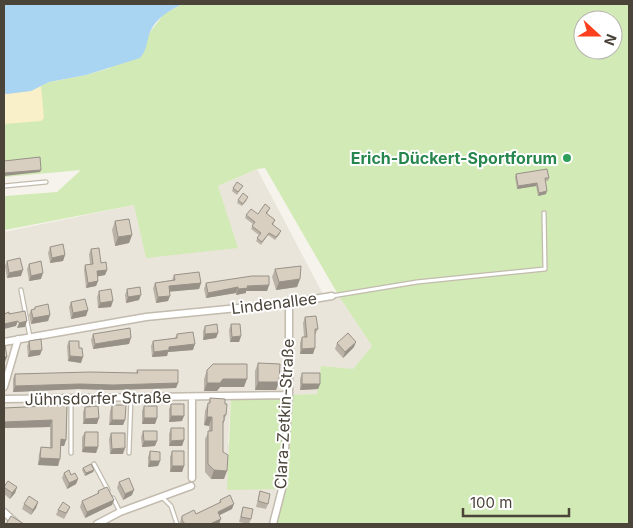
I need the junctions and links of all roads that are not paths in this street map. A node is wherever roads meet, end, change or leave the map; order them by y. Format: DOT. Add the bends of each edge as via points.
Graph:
graph roads {
  1 [pos="46,182"];
  2 [pos="4,186"];
  3 [pos="544,213"];
  4 [pos="20,290"];
  5 [pos="332,296"];
  6 [pos="288,303"];
  7 [pos="30,337"];
  8 [pos="18,339"];
  9 [pos="4,342"];
  10 [pos="4,387"];
  11 [pos="288,395"];
  12 [pos="131,397"];
  13 [pos="192,397"];
  14 [pos="71,398"];
  15 [pos="4,399"];
  16 [pos="70,453"];
  17 [pos="129,453"];
  18 [pos="94,464"];
  19 [pos="192,478"];
  20 [pos="191,486"];
  21 [pos="162,497"];
  22 [pos="4,512"];
  23 [pos="120,512"];
  24 [pos="17,524"];
  25 [pos="97,524"];
  26 [pos="177,524"];
  27 [pos="273,524"];
  1 -- 2 [label="lane"];
  3 -- 5 [label="lane, Lindenallee" via="545,269 417,282"];
  4 -- 7 [label="lane"];
  5 -- 6 [label="street, Lindenallee"];
  6 -- 7 [label="street, Lindenallee" via="146,317"];
  6 -- 11 [label="street, Clara-Zetkin-Straße"];
  7 -- 8 [label="street, Lindenallee"];
  8 -- 9 [label="street, Lindenallee"];
  8 -- 10 [label="street"];
  11 -- 13 [label="street, Jühnsdorfer Straße"];
  11 -- 27 [label="street, Clara-Zetkin-Straße" via="282,489"];
  12 -- 13 [label="street, Jühnsdorfer Straße"];
  12 -- 14 [label="street, Jühnsdorfer Straße"];
  12 -- 17 [label="lane"];
  13 -- 19 [label="street, Jühnsdorfer Straße"];
  14 -- 15 [label="street, Jühnsdorfer Straße"];
  14 -- 16 [label="lane"];
  18 -- 23 [label="lane"];
  20 -- 21 [label="street"];
  21 -- 23 [label="street"];
  21 -- 26 [label="lane" via="170,506"];
  22 -- 24 [label="street"];
  23 -- 25 [label="street"];
}
